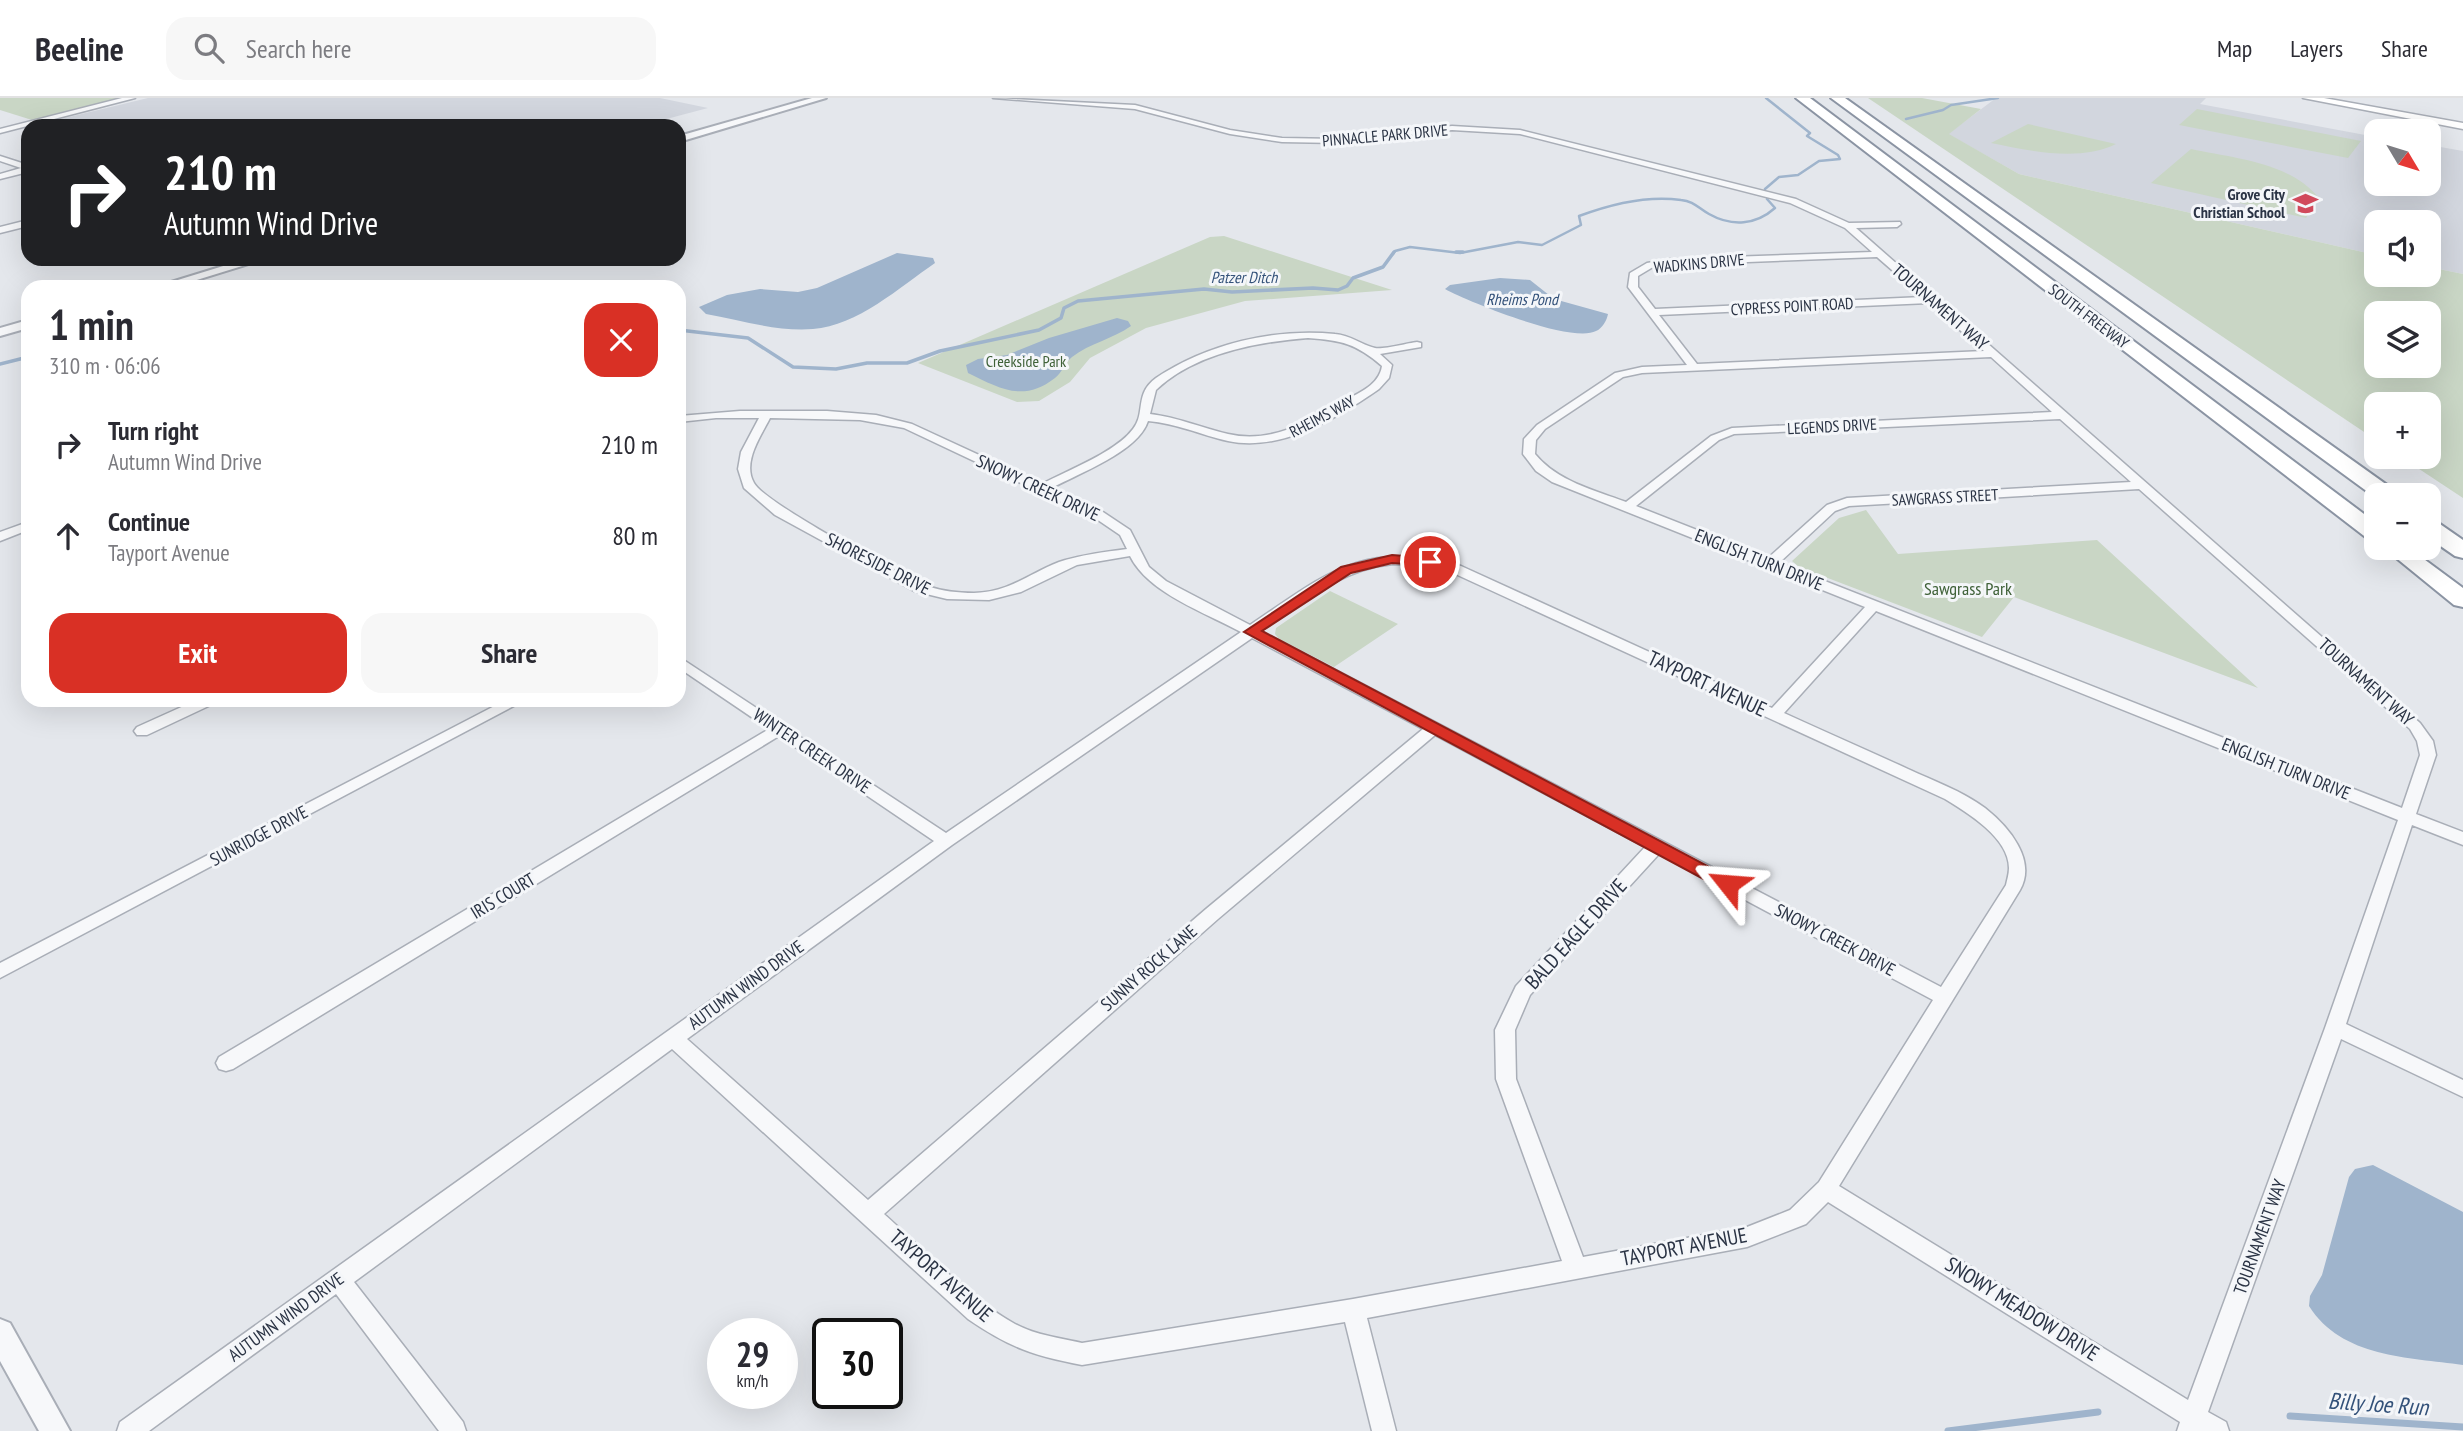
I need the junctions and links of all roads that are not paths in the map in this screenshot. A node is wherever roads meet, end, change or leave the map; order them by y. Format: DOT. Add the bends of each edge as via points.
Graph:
graph roads {
  1 [pos="131,98"];
  2 [pos="822,98"];
  3 [pos="997,98"];
  4 [pos="1802,98"];
  5 [pos="1837,98"];
  6 [pos="2308,98"];
  7 [pos="48,119"];
  8 [pos="21,126"];
  9 [pos="2463,126"];
  10 [pos="0,131"];
  11 [pos="686,137"];
  12 [pos="0,158"];
  13 [pos="21,166"];
  14 [pos="21,171"];
  15 [pos="0,177"];
  16 [pos="1897,224"];
  17 [pos="21,225"];
  18 [pos="1848,226"];
  19 [pos="0,230"];
  20 [pos="1880,254"];
  21 [pos="234,266"];
  22 [pos="186,280"];
  23 [pos="1932,300"];
  24 [pos="1652,312"];
  25 [pos="21,326"];
  26 [pos="0,332"];
  27 [pos="1417,345"];
  28 [pos="1376,351"];
  29 [pos="1994,354"];
  30 [pos="1693,367"];
  31 [pos="766,415"];
  32 [pos="2063,415"];
  33 [pos="1142,417"];
  34 [pos="686,418"];
  35 [pos="2368,483"];
  36 [pos="2143,485"];
  37 [pos="1043,488"];
  38 [pos="1628,507"];
  39 [pos="2364,525"];
  40 [pos="21,529"];
  41 [pos="2441,535"];
  42 [pos="0,537"];
  43 [pos="2463,551"];
  44 [pos="1134,552"];
  45 [pos="2411,560"];
  46 [pos="1375,561"];
  47 [pos="1770,564"];
  48 [pos="2463,600"];
  49 [pos="1874,605"];
  50 [pos="1252,632"];
  51 [pos="686,666"];
  52 [pos="195,707"];
  53 [pos="505,707"];
  54 [pos="1774,715"];
  55 [pos="1433,728"];
  56 [pos="779,729"];
  57 [pos="142,731"];
  58 [pos="2408,817"];
  59 [pos="2463,839"];
  60 [pos="946,841"];
  61 [pos="1656,846"];
  62 [pos="0,971"];
  63 [pos="1944,997"];
  64 [pos="2335,1028"];
  65 [pos="673,1038"];
  66 [pos="226,1063"];
  67 [pos="2463,1089"];
  68 [pos="1826,1189"];
  69 [pos="869,1213"];
  70 [pos="1576,1268"];
  71 [pos="339,1280"];
  72 [pos="1353,1310"];
  73 [pos="0,1333"];
  74 [pos="2192,1424"];
  75 [pos="55,1431"];
  76 [pos="129,1431"];
  77 [pos="454,1431"];
  78 [pos="1384,1431"];
  79 [pos="2217,1431"];
  1 -- 7 [label="street"];
  2 -- 11 [label="street"];
  3 -- 18 [label="street, PINNACLE PARK DRIVE" via="1135,107 1240,135 1282,140 1338,141 1452,128 1520,132 1793,201"];
  4 -- 39 [label="highway, SOUTH FREEWAY"];
  5 -- 35 [label="highway, SOUTH FREEWAY"];
  6 -- 9 [label="main road"];
  8 -- 10 [label="street"];
  12 -- 13 [label="street"];
  14 -- 15 [label="street"];
  16 -- 18 [label="street"];
  17 -- 19 [label="street"];
  18 -- 20 [label="street, TOURNAMENT WAY"];
  20 -- 23 [label="street, TOURNAMENT WAY"];
  20 -- 24 [label="street, WADKINS DRIVE" via="1650,265 1633,275 1632,282"];
  21 -- 22 [label="street"];
  23 -- 24 [label="street, CYPRESS POINT ROAD"];
  23 -- 29 [label="street, TOURNAMENT WAY"];
  24 -- 30 [label="street, WADKINS DRIVE"];
  25 -- 26 [label="street"];
  27 -- 28 [label="street"];
  28 -- 33 [label="street" via="1317,335 1233,347 1155,385 1145,399"];
  28 -- 33 [label="street, RHEIMS WAY" via="1387,371 1375,387 1299,431 1277,438 1229,438 1166,418"];
  29 -- 30 [label="street, ENGLISH TURN DRIVE"];
  29 -- 32 [label="street, TOURNAMENT WAY"];
  30 -- 38 [label="street, ENGLISH TURN DRIVE" via="1619,375 1530,439 1529,454 1548,474"];
  31 -- 34 [label="street, SNOWY CREEK DRIVE"];
  31 -- 37 [label="street, SNOWY CREEK DRIVE" via="896,422"];
  31 -- 44 [label="street, SHORESIDE DRIVE" via="747,452 744,469 748,485 779,512 919,588 962,598 997,594 1062,566"];
  32 -- 36 [label="street, TOURNAMENT WAY"];
  32 -- 38 [label="street, LEGENDS DRIVE" via="1722,433"];
  33 -- 37 [label="street" via="1140,429 1127,440"];
  36 -- 47 [label="street, SAWGRASS STREET" via="1847,502 1831,508"];
  36 -- 58 [label="street, TOURNAMENT WAY" via="2415,726 2428,755"];
  37 -- 44 [label="street, SNOWY CREEK DRIVE" via="1125,533"];
  38 -- 47 [label="street, ENGLISH TURN DRIVE"];
  40 -- 42 [label="street"];
  41 -- 43 [label="highway"];
  44 -- 50 [label="street, SNOWY CREEK DRIVE" via="1143,569 1161,584"];
  45 -- 48 [label="highway"];
  46 -- 50 [label="street, AUTUMN WIND DRIVE" via="1332,576"];
  46 -- 54 [label="street, TAYPORT AVENUE" via="1418,560 1456,569"];
  47 -- 49 [label="street, ENGLISH TURN DRIVE"];
  49 -- 54 [label="street"];
  49 -- 58 [label="street, ENGLISH TURN DRIVE"];
  50 -- 55 [label="street, SNOWY CREEK DRIVE"];
  50 -- 60 [label="street, AUTUMN WIND DRIVE"];
  51 -- 56 [label="street, WINTER CREEK DRIVE"];
  52 -- 57 [label="street"];
  53 -- 62 [label="street, SUNRIDGE DRIVE"];
  54 -- 63 [label="street, TAYPORT AVENUE" via="1951,795 1979,812 2012,851 2018,868 2014,886"];
  55 -- 61 [label="street, SNOWY CREEK DRIVE"];
  55 -- 69 [label="street, SUNNY ROCK LANE"];
  56 -- 60 [label="street, WINTER CREEK DRIVE"];
  56 -- 66 [label="street, IRIS COURT"];
  58 -- 59 [label="street, ENGLISH TURN DRIVE"];
  58 -- 64 [label="street, TOURNAMENT WAY"];
  60 -- 65 [label="street, AUTUMN WIND DRIVE"];
  61 -- 63 [label="street, SNOWY CREEK DRIVE"];
  61 -- 70 [label="street, BALD EAGLE DRIVE" via="1523,991 1505,1030 1506,1079"];
  63 -- 68 [label="street, TAYPORT AVENUE"];
  64 -- 67 [label="street"];
  64 -- 74 [label="street, TOURNAMENT WAY"];
  65 -- 69 [label="street, TAYPORT AVENUE"];
  65 -- 71 [label="street, AUTUMN WIND DRIVE"];
  68 -- 70 [label="street, TAYPORT AVENUE" via="1798,1217 1747,1237"];
  68 -- 74 [label="street, SNOWY MEADOW DRIVE"];
  69 -- 72 [label="street, TAYPORT AVENUE" via="976,1311 1008,1333 1042,1346 1082,1354"];
  70 -- 72 [label="street, TAYPORT AVENUE"];
  71 -- 76 [label="street, AUTUMN WIND DRIVE"];
  71 -- 77 [label="street"];
  72 -- 78 [label="street"];
  73 -- 75 [label="street"];
  74 -- 79 [label="street, SNOWY MEADOW DRIVE"];
}
